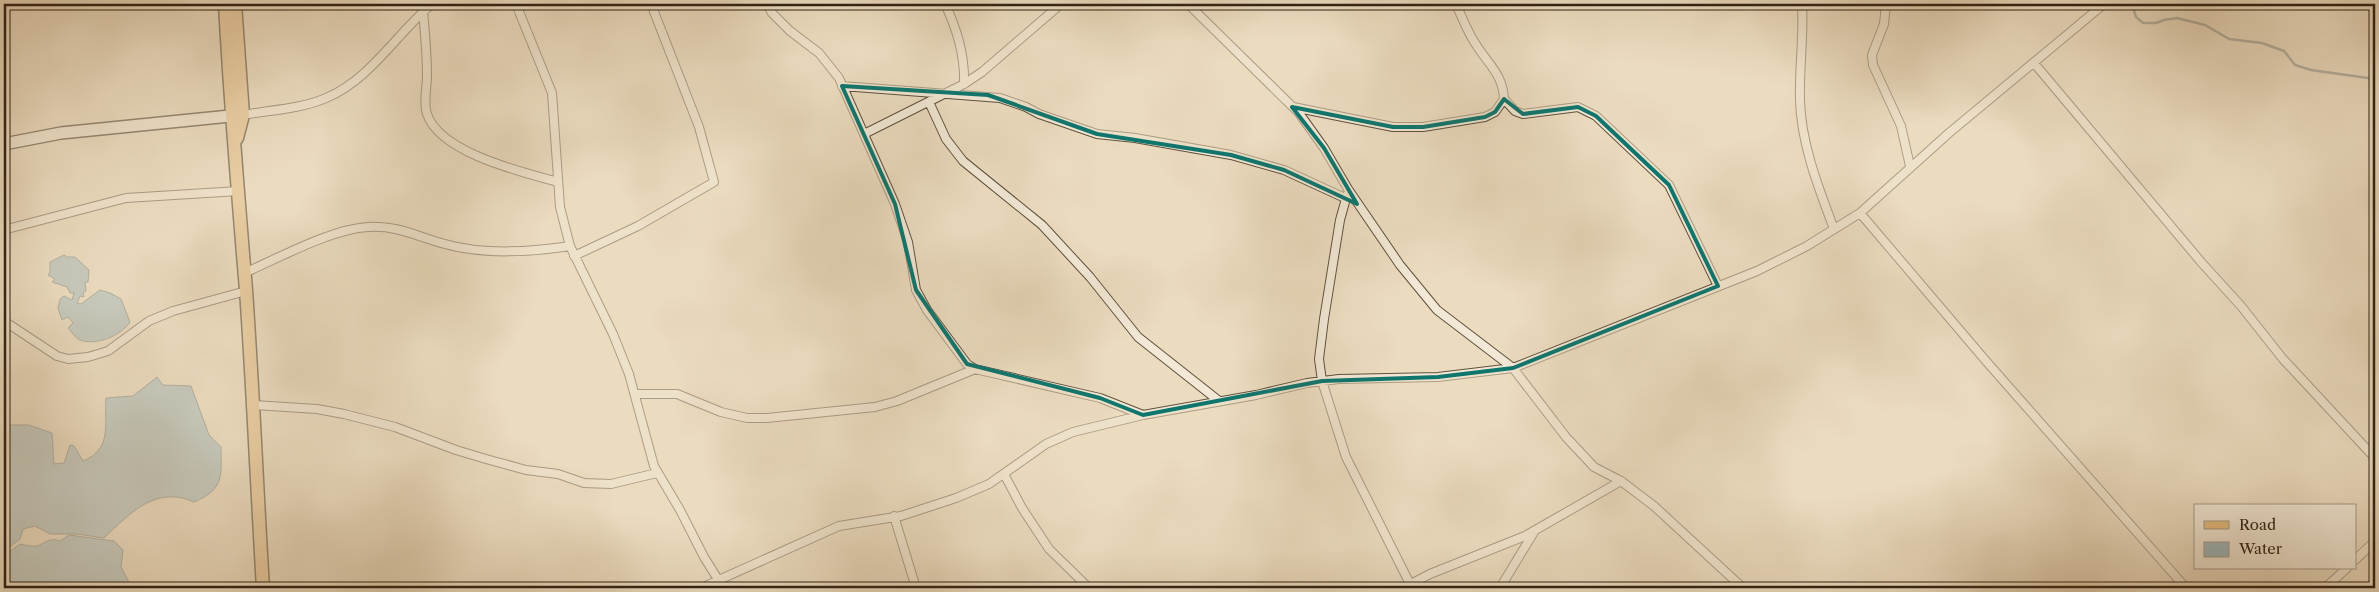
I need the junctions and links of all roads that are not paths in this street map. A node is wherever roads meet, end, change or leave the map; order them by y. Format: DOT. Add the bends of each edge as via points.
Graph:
graph roads {
  1 [pos="225,4"];
  2 [pos="235,4"];
  3 [pos="432,4"];
  4 [pos="516,4"];
  5 [pos="651,4"];
  6 [pos="767,4"];
  7 [pos="945,4"];
  8 [pos="1061,4"];
  9 [pos="1190,4"];
  10 [pos="1456,4"];
  11 [pos="1802,4"];
  12 [pos="1886,4"];
  13 [pos="2104,4"];
  14 [pos="423,11"];
  15 [pos="2034,63"];
  16 [pos="964,84"];
  17 [pos="842,86"];
  18 [pos="944,94"];
  19 [pos="1504,99"];
  20 [pos="929,102"];
  21 [pos="1292,107"];
  22 [pos="237,115"];
  23 [pos="864,134"];
  24 [pos="4,144"];
  25 [pos="1910,166"];
  26 [pos="558,182"];
  27 [pos="1348,190"];
  28 [pos="239,191"];
  29 [pos="1345,198"];
  30 [pos="1860,213"];
  31 [pos="30,223"];
  32 [pos="1834,229"];
  33 [pos="570,246"];
  34 [pos="574,256"];
  35 [pos="244,273"];
  36 [pos="1718,286"];
  37 [pos="246,291"];
  38 [pos="4,321"];
  39 [pos="1512,368"];
  40 [pos="974,369"];
  41 [pos="1322,381"];
  42 [pos="635,394"];
  43 [pos="1218,401"];
  44 [pos="253,405"];
  45 [pos="1142,415"];
  46 [pos="2375,458"];
  47 [pos="657,473"];
  48 [pos="1004,474"];
  49 [pos="1621,481"];
  50 [pos="894,516"];
  51 [pos="1535,530"];
  52 [pos="2375,541"];
  53 [pos="2356,559"];
  54 [pos="2345,570"];
  55 [pos="719,581"];
  56 [pos="1406,586"];
  57 [pos="263,588"];
  58 [pos="701,588"];
  59 [pos="728,588"];
  60 [pos="916,588"];
  61 [pos="1089,588"];
  62 [pos="1500,588"];
  63 [pos="1743,588"];
  64 [pos="2186,588"];
  65 [pos="2325,588"];
  1 -- 22 [label="main road"];
  2 -- 22 [label="main road"];
  3 -- 14 [label="street"];
  4 -- 26 [label="street" via="552,93"];
  5 -- 34 [label="street" via="699,126 714,182 638,226"];
  6 -- 17 [label="street" via="790,31 830,65"];
  7 -- 16 [label="street" via="956,31 964,66"];
  8 -- 16 [label="street"];
  9 -- 21 [label="street"];
  10 -- 19 [label="street" via="1475,44 1499,76"];
  11 -- 32 [label="street" via="1802,118 1819,186"];
  12 -- 25 [label="street" via="1884,24 1872,55 1873,66 1901,126"];
  13 -- 15 [label="street"];
  14 -- 22 [label="street" via="373,65 326,98"];
  14 -- 26 [label="street" via="426,111 430,123 460,146 499,165"];
  15 -- 25 [label="street"];
  15 -- 46 [label="street" via="2283,359"];
  16 -- 18 [label="street"];
  17 -- 18 [label="street"];
  17 -- 23 [label="street"];
  18 -- 20 [label="street"];
  18 -- 29 [label="street" via="988,95 1096,134 1232,155 1284,170"];
  19 -- 21 [label="street" via="1495,112 1485,118 1422,127 1393,127"];
  19 -- 36 [label="street" via="1515,111 1523,114 1578,106 1596,116 1669,185"];
  20 -- 23 [label="street"];
  20 -- 43 [label="street" via="946,139 963,161 1042,225 1144,343"];
  21 -- 27 [label="street" via="1324,148"];
  22 -- 24 [label="street" via="61,133"];
  22 -- 28 [label="main road" via="235,143"];
  23 -- 40 [label="street" via="908,242 916,290 953,347"];
  25 -- 30 [label="street"];
  26 -- 33 [label="street" via="560,207"];
  27 -- 29 [label="street"];
  27 -- 39 [label="street" via="1400,265 1438,310"];
  28 -- 31 [label="street" via="126,198"];
  28 -- 35 [label="main road"];
  29 -- 41 [label="street" via="1324,319 1319,359"];
  30 -- 32 [label="street"];
  30 -- 64 [label="street"];
  32 -- 36 [label="street" via="1757,271"];
  33 -- 34 [label="street"];
  33 -- 35 [label="street" via="516,251 471,248 445,244 411,231 368,227 332,235"];
  34 -- 42 [label="street" via="613,334"];
  35 -- 37 [label="main road"];
  36 -- 39 [label="street"];
  37 -- 38 [label="street" via="173,311 149,321 108,351 68,359 57,356"];
  37 -- 44 [label="main road"];
  39 -- 41 [label="street" via="1438,377"];
  39 -- 49 [label="street" via="1594,467"];
  40 -- 42 [label="street" via="875,407 767,418 747,418 721,412 677,394"];
  40 -- 45 [label="street" via="1100,398"];
  41 -- 43 [label="street"];
  41 -- 56 [label="street" via="1346,457"];
  42 -- 47 [label="street" via="642,430"];
  43 -- 45 [label="street"];
  44 -- 47 [label="street" via="344,414 395,427 486,459 526,470 558,474 584,483 611,484"];
  44 -- 57 [label="main road"];
  45 -- 48 [label="street" via="1073,432 1046,444"];
  47 -- 55 [label="street"];
  48 -- 50 [label="street" via="956,498"];
  48 -- 61 [label="street" via="1049,549"];
  49 -- 51 [label="street"];
  49 -- 63 [label="street" via="1654,506"];
  50 -- 55 [label="street" via="839,526"];
  50 -- 60 [label="street"];
  51 -- 56 [label="street"];
  51 -- 62 [label="street"];
  52 -- 53 [label="street"];
  54 -- 65 [label="street"];
  55 -- 58 [label="street"];
  55 -- 59 [label="street"];
}
